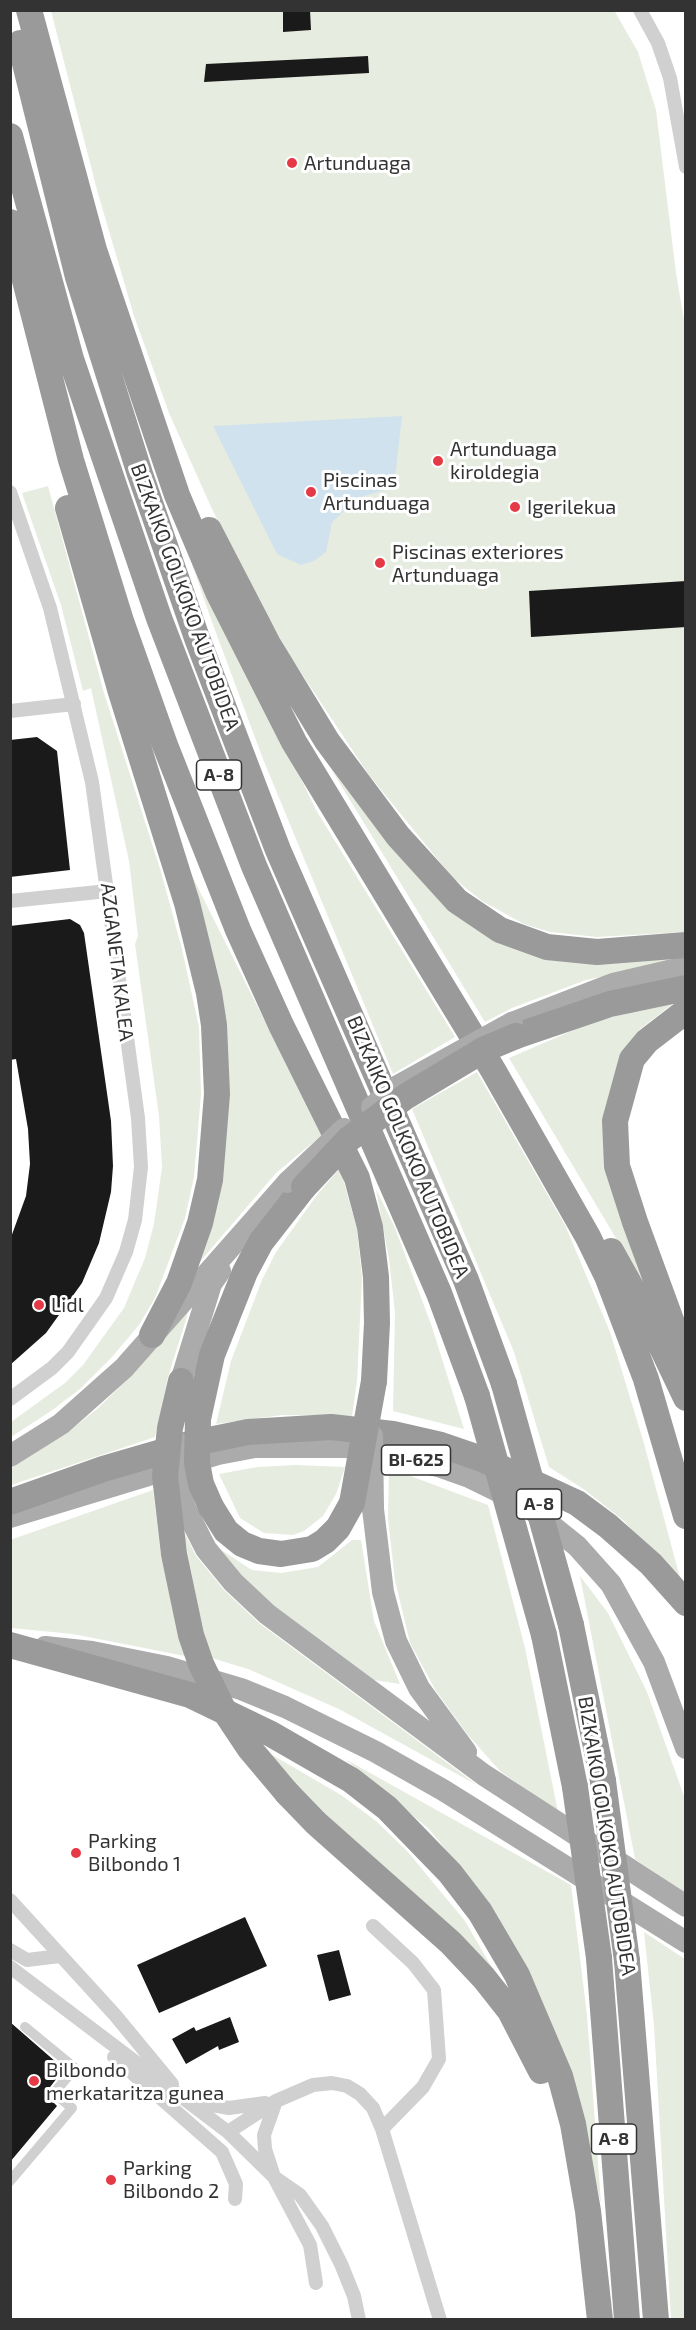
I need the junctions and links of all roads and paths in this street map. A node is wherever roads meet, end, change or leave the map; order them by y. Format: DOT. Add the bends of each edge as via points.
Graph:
graph roads {
  1 [pos="12,10"];
  2 [pos="29,10"];
  3 [pos="640,10"];
  4 [pos="10,136"];
  5 [pos="686,167"];
  6 [pos="10,222"];
  7 [pos="24,284"];
  8 [pos="133,364"];
  9 [pos="10,492"];
  10 [pos="16,521"];
  11 [pos="74,704"];
  12 [pos="10,711"];
  13 [pos="108,891"];
  14 [pos="10,901"];
  15 [pos="686,945"];
  16 [pos="686,967"];
  17 [pos="686,988"];
  18 [pos="686,1011"];
  19 [pos="514,1029"];
  20 [pos="493,1070"];
  21 [pos="296,1185"];
  22 [pos="242,1237"];
  23 [pos="152,1335"];
  24 [pos="686,1361"];
  25 [pos="181,1381"];
  26 [pos="686,1398"];
  27 [pos="10,1399"];
  28 [pos="10,1456"];
  29 [pos="10,1502"];
  30 [pos="363,1506"];
  31 [pos="686,1516"];
  32 [pos="10,1517"];
  33 [pos="686,1603"];
  34 [pos="10,1644"];
  35 [pos="686,1748"];
  36 [pos="484,1775"];
  37 [pos="10,1900"];
  38 [pos="686,1906"];
  39 [pos="373,1926"];
  40 [pos="686,1942"];
  41 [pos="10,1950"];
  42 [pos="60,1956"];
  43 [pos="10,1967"];
  44 [pos="57,2005"];
  45 [pos="25,2027"];
  46 [pos="184,2100"];
  47 [pos="276,2101"];
  48 [pos="382,2129"];
  49 [pos="228,2132"];
  50 [pos="274,2177"];
  51 [pos="10,2181"];
  52 [pos="235,2199"];
  53 [pos="593,2268"];
  54 [pos="316,2283"];
  55 [pos="359,2319"];
  56 [pos="440,2319"];
  57 [pos="600,2319"];
  58 [pos="627,2319"];
  59 [pos="656,2319"];
  1 -- 59 [label="highway, BIZKAIKO GOLKOKO AUTOBIDEA / A-8, bridge" via="78,277 197,638 278,850 466,1280 504,1384 571,1625 603,1781 627,1961"];
  2 -- 8 [label="highway" via="94,250"];
  3 -- 5 [label="street" via="658,43 670,78"];
  4 -- 58 [label="highway, BIZKAIKO GOLKOKO AUTOBIDEA / A-8, bridge" via="71,359 159,618 254,866 426,1260 477,1396 544,1635 575,1787 599,1958"];
  6 -- 7 [label="highway"];
  7 -- 23 [label="highway" via="42,394 66,500 187,903 210,993 214,1025 217,1094 210,1180 179,1283"];
  7 -- 30 [label="highway, bridge" via="74,470 165,745 238,930 357,1178 370,1227 377,1323"];
  8 -- 15 [label="highway" via="195,502 268,644 333,749 387,823 442,888 500,930 547,947 597,952"];
  8 -- 20 [label="highway" via="177,495 255,669 328,800"];
  9 -- 10 [label="street, AZGANETA KALEA"];
  10 -- 11 [label="street, AZGANETA KALEA" via="50,608"];
  11 -- 12 [label="street"];
  11 -- 13 [label="street, AZGANETA KALEA" via="92,782"];
  13 -- 14 [label="street"];
  13 -- 27 [label="street, AZGANETA KALEA" via="138,1118 141,1167 135,1220 117,1276 83,1331 51,1368"];
  16 -- 19 [label="main road" via="613,984"];
  17 -- 19 [label="highway"];
  18 -- 24 [label="highway" via="653,1035 632,1059 615,1121 617,1166"];
  19 -- 21 [label="highway, bridge" via="405,1097 349,1138"];
  20 -- 26 [label="highway" via="593,1218"];
  20 -- 31 [label="highway" via="607,1276 646,1379"];
  21 -- 22 [label="main road"];
  21 -- 30 [label="highway, bridge" via="245,1272 213,1355 198,1419 201,1484 226,1530 242,1544 281,1554 312,1549"];
  22 -- 23 [label="main road"];
  22 -- 25 [label="main road" via="211,1284"];
  23 -- 28 [label="main road" via="90,1401"];
  25 -- 36 [label="main road, bridge" via="177,1460 184,1506 206,1549 267,1614"];
  25 -- 53 [label="highway, bridge" via="170,1428 165,1476 174,1554 201,1664 222,1707 287,1793 451,1943 510,2011 532,2050 561,2127"];
  29 -- 33 [label="highway" via="103,1469 248,1432 331,1427 393,1434 441,1445 513,1471 577,1503 651,1564"];
  30 -- 36 [label="main road" via="396,1641 433,1711"];
  32 -- 35 [label="main road, BI-625" via="218,1454 255,1447 347,1447 438,1466 526,1505 584,1553 611,1584 638,1628"];
  34 -- 40 [label="main road" via="92,1652 167,1667 285,1707 453,1796"];
  34 -- 53 [label="highway" via="190,1695 271,1734 351,1780 419,1839 480,1912 517,1975 542,2031 573,2124"];
  36 -- 38 [label="main road"];
  37 -- 42 [label="street"];
  39 -- 48 [label="street" via="413,1963 434,1990 439,2059 423,2087"];
  41 -- 42 [label="street" via="27,1960"];
  42 -- 46 [label="street" via="139,2043"];
  43 -- 44 [label="street"];
  44 -- 46 [label="street"];
  44 -- 52 [label="street" via="222,2152 236,2184"];
  45 -- 51 [label="street" via="75,2068 54,2093 72,2108"];
  46 -- 47 [label="street" via="229,2108"];
  46 -- 49 [label="street"];
  47 -- 48 [label="street" via="313,2085 347,2086 373,2108"];
  47 -- 49 [label="street"];
  47 -- 50 [label="street" via="264,2135"];
  48 -- 56 [label="street"];
  49 -- 50 [label="street"];
  50 -- 54 [label="street" via="310,2245"];
  50 -- 55 [label="street" via="300,2195 322,2226 354,2296"];
  53 -- 57 [label="highway"];
}
